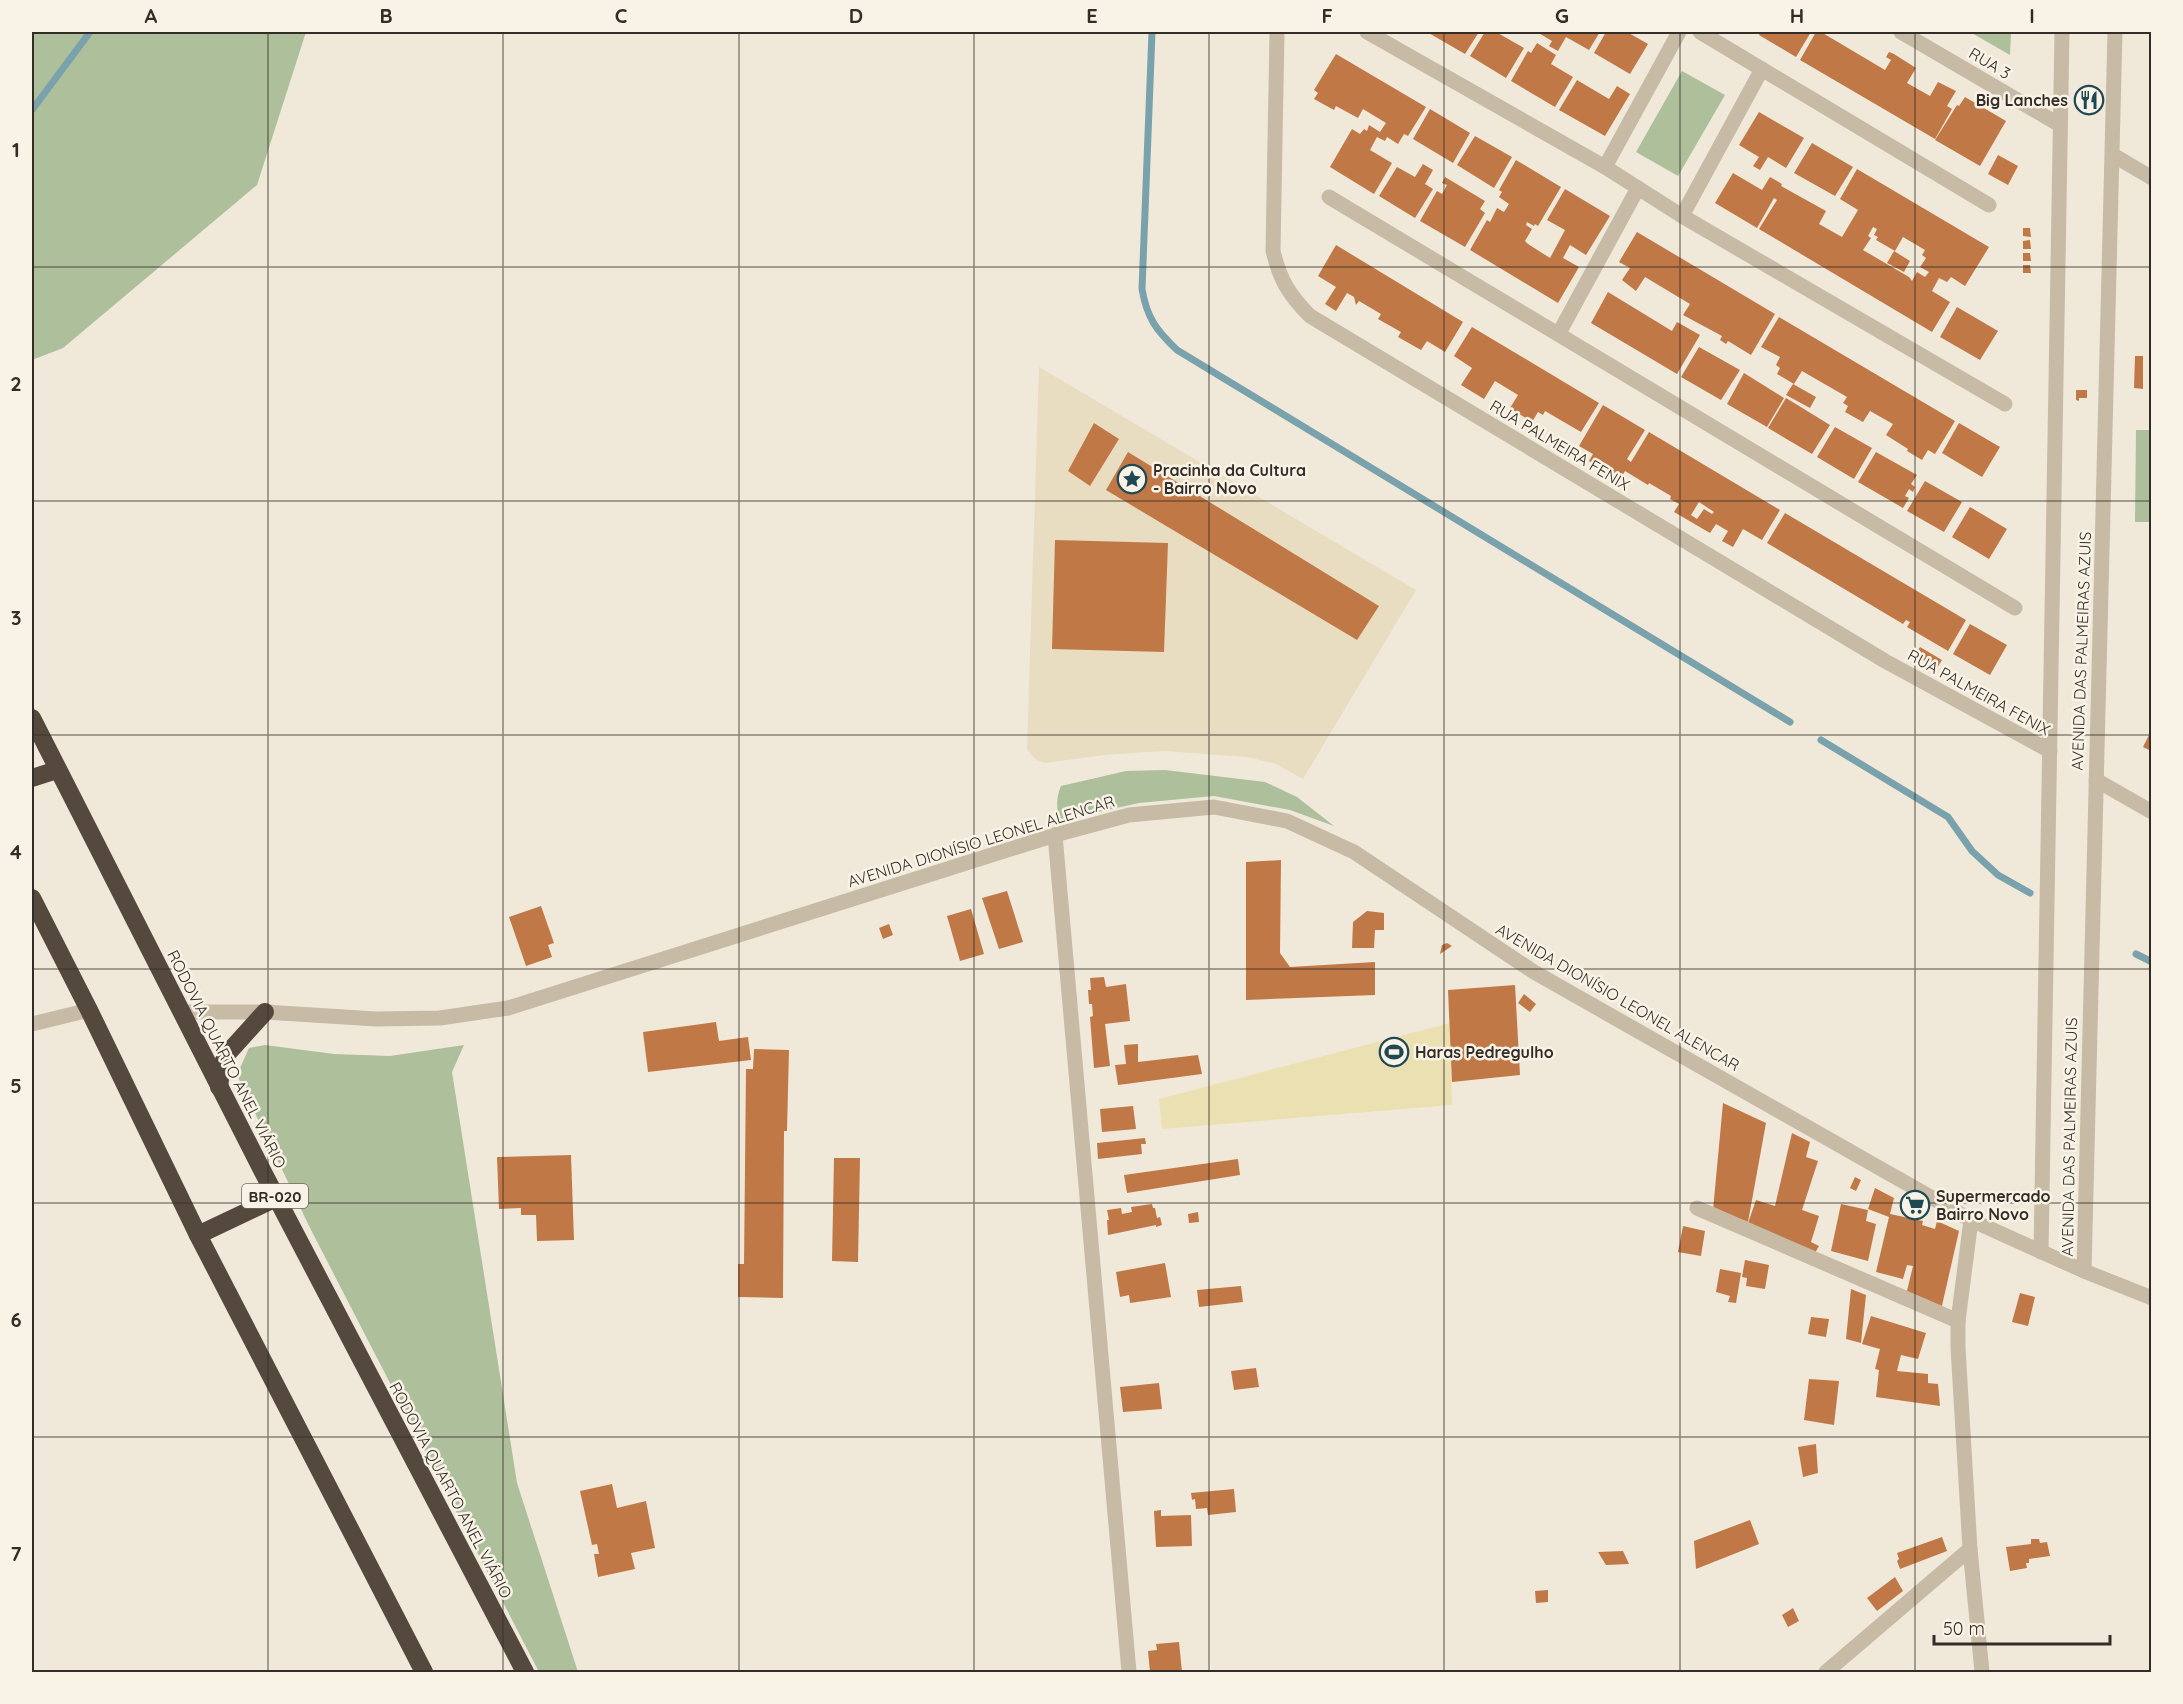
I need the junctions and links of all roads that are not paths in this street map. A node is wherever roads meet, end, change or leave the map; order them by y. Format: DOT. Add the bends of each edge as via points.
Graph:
graph roads {
  1 [pos="1277,32"];
  2 [pos="1367,32"];
  3 [pos="1679,32"];
  4 [pos="1700,32"];
  5 [pos="1901,32"];
  6 [pos="2062,32"];
  7 [pos="2115,32"];
  8 [pos="1719,37"];
  9 [pos="1762,69"];
  10 [pos="2060,125"];
  11 [pos="2113,155"];
  12 [pos="1605,167"];
  13 [pos="2151,178"];
  14 [pos="1638,188"];
  15 [pos="1329,197"];
  16 [pos="1989,206"];
  17 [pos="1682,216"];
  18 [pos="1559,333"];
  19 [pos="2005,404"];
  20 [pos="2015,608"];
  21 [pos="32,717"];
  22 [pos="2050,752"];
  23 [pos="57,770"];
  24 [pos="32,778"];
  25 [pos="2096,780"];
  26 [pos="2151,812"];
  27 [pos="1055,835"];
  28 [pos="32,898"];
  29 [pos="89,1010"];
  30 [pos="180,1012"];
  31 [pos="265,1012"];
  32 [pos="32,1024"];
  33 [pos="219,1087"];
  34 [pos="276,1198"];
  35 [pos="1697,1208"];
  36 [pos="1971,1220"];
  37 [pos="198,1235"];
  38 [pos="2040,1252"];
  39 [pos="2084,1271"];
  40 [pos="2151,1298"];
  41 [pos="1958,1321"];
  42 [pos="1970,1550"];
  43 [pos="424,1672"];
  44 [pos="525,1672"];
  45 [pos="1129,1672"];
  46 [pos="1826,1672"];
  47 [pos="1982,1672"];
  1 -- 22 [label="street, RUA PALMEIRA FENIX" via="1273,251 1286,288 1310,316 1885,661"];
  2 -- 12 [label="street"];
  3 -- 12 [label="street"];
  4 -- 8 [label="street"];
  5 -- 10 [label="street, RUA 3"];
  6 -- 10 [label="street, AVENIDA DAS PALMEIRAS AZUIS"];
  7 -- 11 [label="street, AVENIDA DAS PALMEIRAS AZUIS"];
  8 -- 9 [label="street"];
  9 -- 16 [label="street"];
  9 -- 17 [label="street"];
  10 -- 22 [label="street, AVENIDA DAS PALMEIRAS AZUIS"];
  11 -- 13 [label="street"];
  11 -- 25 [label="street, AVENIDA DAS PALMEIRAS AZUIS"];
  12 -- 14 [label="street"];
  14 -- 17 [label="street"];
  14 -- 18 [label="street"];
  15 -- 18 [label="street"];
  17 -- 19 [label="street"];
  18 -- 20 [label="street"];
  21 -- 23 [label="highway, RODOVIA QUARTO ANEL VIÁRIO / BR-020"];
  22 -- 38 [label="street, AVENIDA DAS PALMEIRAS AZUIS"];
  23 -- 24 [label="highway"];
  23 -- 30 [label="highway, RODOVIA QUARTO ANEL VIÁRIO / BR-020"];
  25 -- 26 [label="street"];
  25 -- 39 [label="street, AVENIDA DAS PALMEIRAS AZUIS"];
  27 -- 31 [label="street, AVENIDA DIONÍSIO LEONEL ALENCAR" via="508,1008 440,1018 376,1019"];
  27 -- 36 [label="street, AVENIDA DIONÍSIO LEONEL ALENCAR" via="1129,815 1214,807 1287,821 1354,852 1534,972"];
  27 -- 45 [label="street"];
  28 -- 29 [label="highway"];
  29 -- 32 [label="street"];
  29 -- 37 [label="highway"];
  30 -- 31 [label="street, AVENIDA DIONÍSIO LEONEL ALENCAR"];
  30 -- 33 [label="highway, RODOVIA QUARTO ANEL VIÁRIO / BR-020"];
  31 -- 33 [label="highway" via="226,1054"];
  33 -- 34 [label="highway, RODOVIA QUARTO ANEL VIÁRIO / BR-020"];
  34 -- 37 [label="highway"];
  34 -- 44 [label="highway, RODOVIA QUARTO ANEL VIÁRIO / BR-020"];
  35 -- 41 [label="street"];
  36 -- 38 [label="street, AVENIDA DIONÍSIO LEONEL ALENCAR"];
  36 -- 41 [label="street"];
  37 -- 43 [label="highway"];
  38 -- 39 [label="street, AVENIDA DIONÍSIO LEONEL ALENCAR"];
  39 -- 40 [label="street, AVENIDA DIONÍSIO LEONEL ALENCAR"];
  41 -- 42 [label="street"];
  42 -- 46 [label="street"];
  42 -- 47 [label="street"];
}
